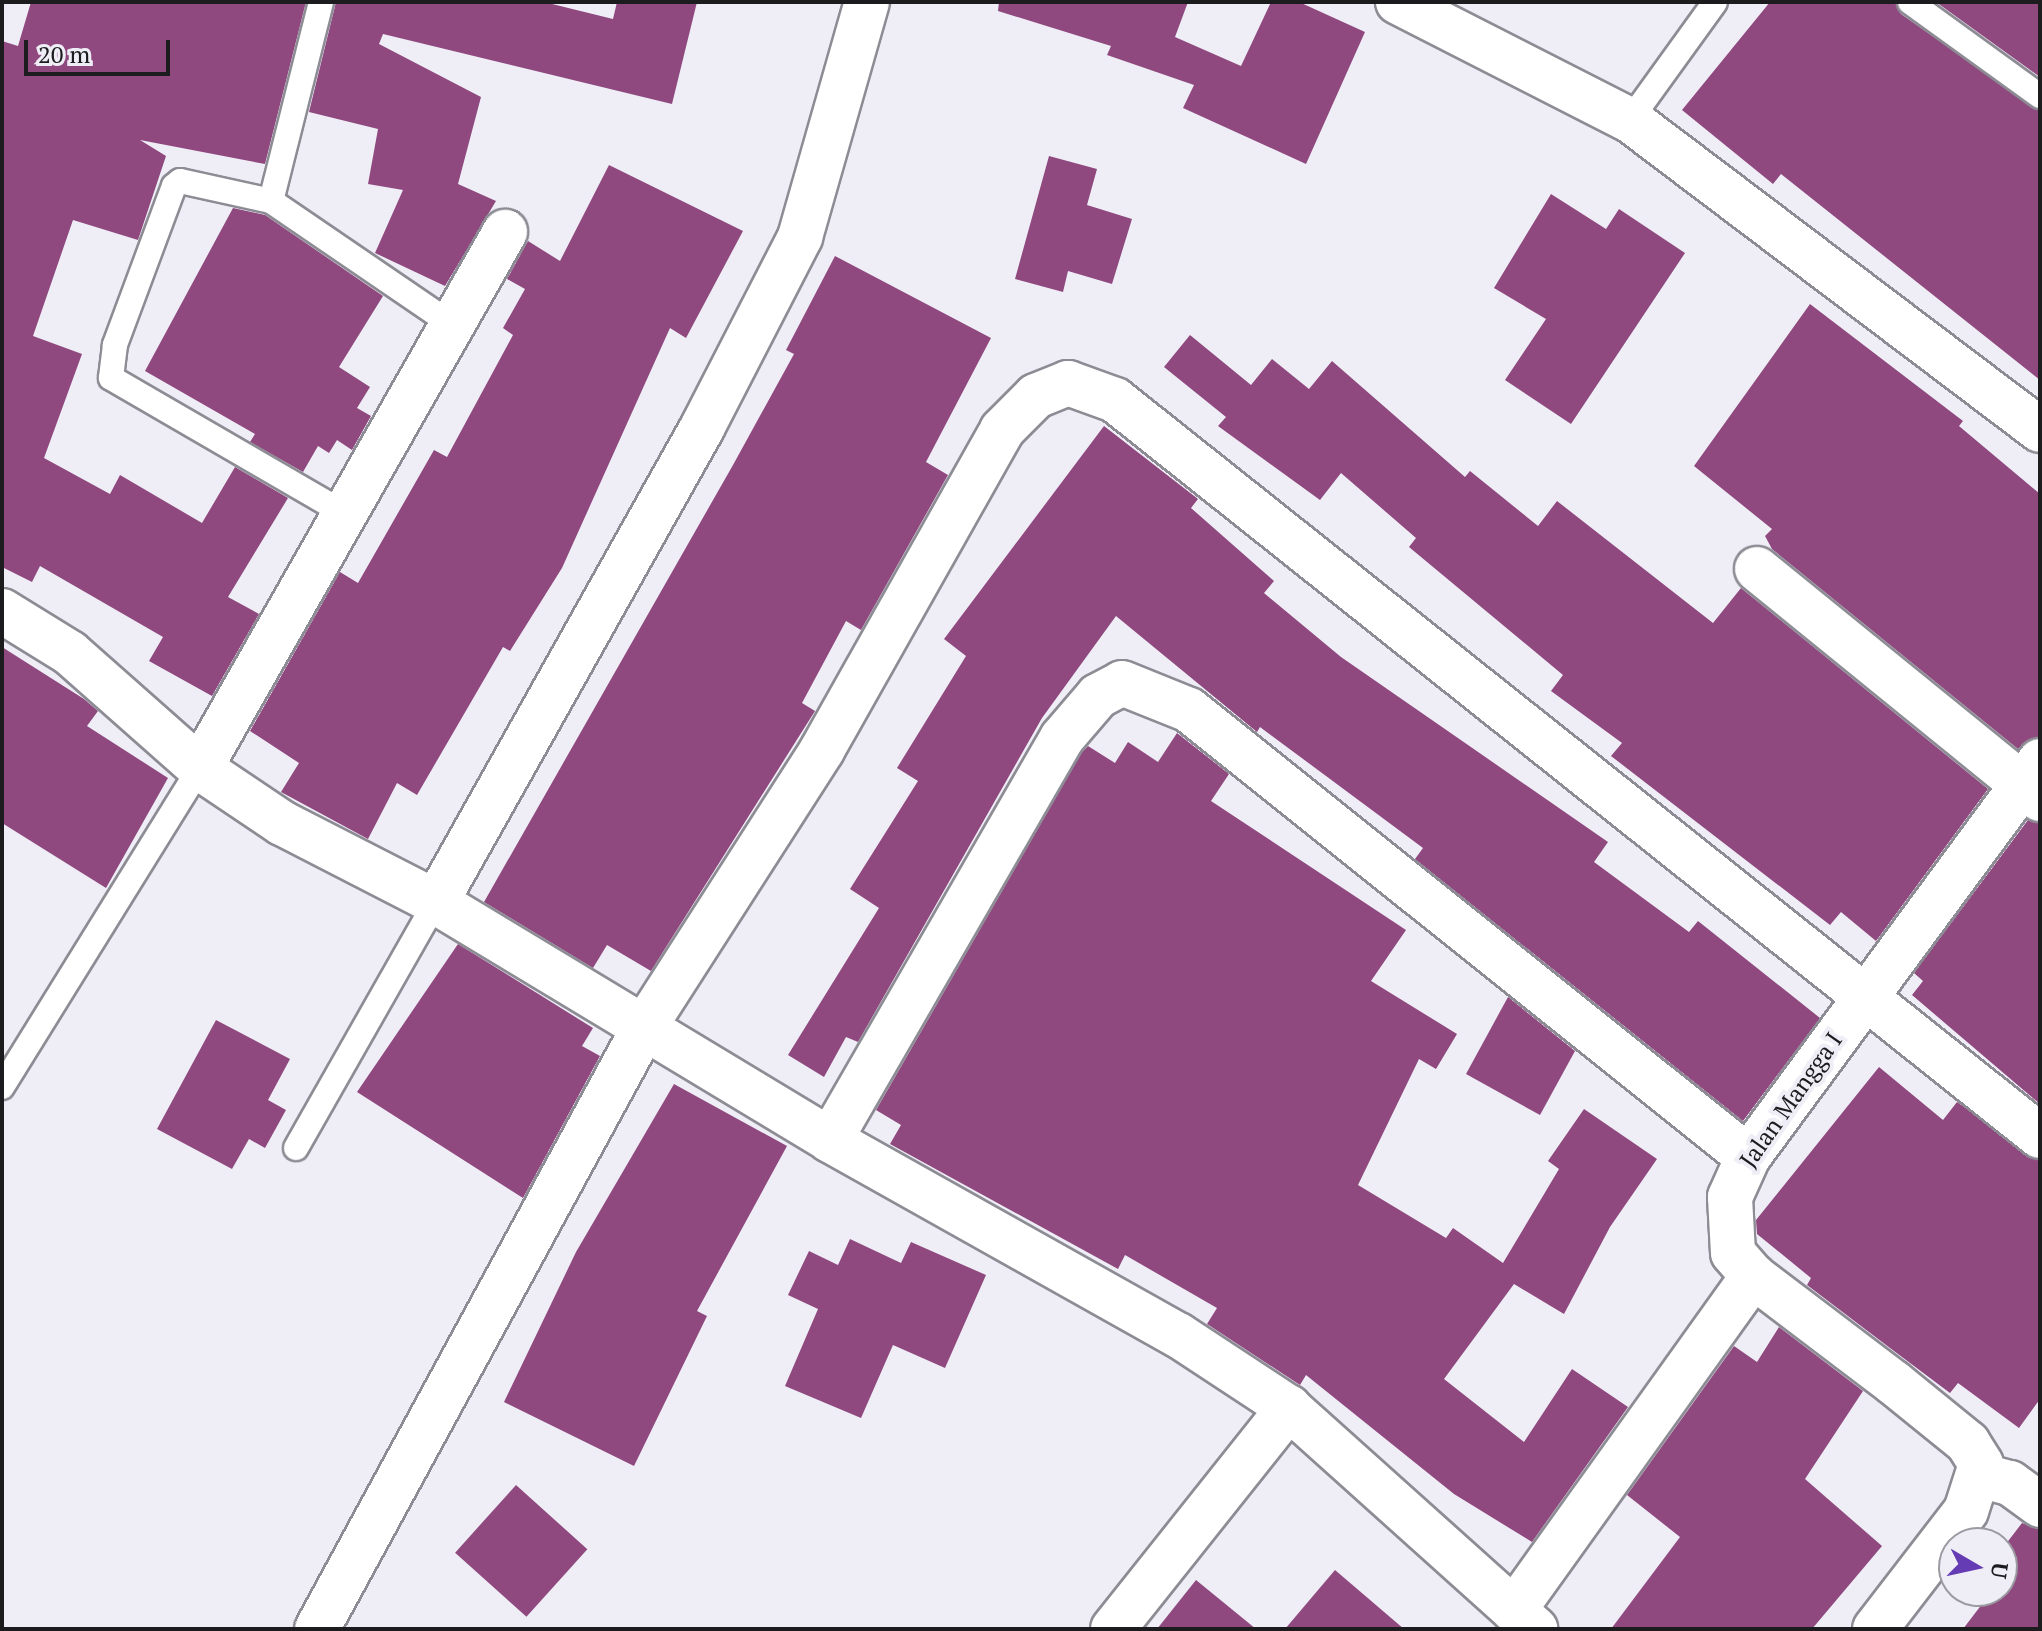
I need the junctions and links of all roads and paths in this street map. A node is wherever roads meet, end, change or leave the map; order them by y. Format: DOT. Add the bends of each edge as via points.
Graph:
graph roads {
  1 [pos="321,2"];
  2 [pos="867,2"];
  3 [pos="1398,2"];
  4 [pos="1715,2"];
  5 [pos="1910,2"];
  6 [pos="2040,96"];
  7 [pos="1630,120"];
  8 [pos="271,201"];
  9 [pos="505,232"];
  10 [pos="453,325"];
  11 [pos="2040,430"];
  12 [pos="342,512"];
  13 [pos="1757,569"];
  14 [pos="2,611"];
  15 [pos="200,768"];
  16 [pos="2034,781"];
  17 [pos="436,902"];
  18 [pos="1863,998"];
  19 [pos="645,1026"];
  20 [pos="2,1087"];
  21 [pos="2040,1136"];
  22 [pos="830,1140"];
  23 [pos="296,1148"];
  24 [pos="1748,1157"];
  25 [pos="1753,1276"];
  26 [pos="1289,1408"];
  27 [pos="1983,1476"];
  28 [pos="2040,1505"];
  29 [pos="1524,1620"];
  30 [pos="317,1629"];
  31 [pos="1113,1629"];
  32 [pos="1875,1629"];
  1 -- 8 [label="lane"];
  2 -- 17 [label="street" via="800,237 702,428"];
  3 -- 7 [label="street"];
  4 -- 7 [label="lane"];
  5 -- 6 [label="lane"];
  7 -- 11 [label="street"];
  8 -- 10 [label="lane"];
  8 -- 12 [label="lane" via="189,182 174,186 115,345 111,378"];
  9 -- 10 [label="street"];
  10 -- 12 [label="street"];
  12 -- 15 [label="street"];
  13 -- 16 [label="street"];
  14 -- 15 [label="street" via="70,653"];
  15 -- 17 [label="street" via="282,823"];
  15 -- 20 [label="lane"];
  16 -- 18 [label="street, Jalan Mangga I"];
  17 -- 19 [label="street"];
  17 -- 23 [label="lane"];
  18 -- 19 [label="street" via="1115,400 1068,383 1036,396 1002,430 822,750"];
  18 -- 21 [label="street"];
  18 -- 24 [label="street, Jalan Mangga I"];
  19 -- 22 [label="street"];
  19 -- 30 [label="street"];
  22 -- 24 [label="street" via="1062,738 1098,696 1122,683 1189,710"];
  22 -- 26 [label="street" via="1178,1335"];
  24 -- 25 [label="street, Jalan Mangga I" via="1727,1222 1733,1253"];
  25 -- 27 [label="street, Jalan Mangga I" via="1968,1443"];
  25 -- 29 [label="street"];
  26 -- 29 [label="street"];
  26 -- 31 [label="street"];
  27 -- 28 [label="street" via="2010,1483"];
  27 -- 32 [label="street" via="1966,1511"];
}
